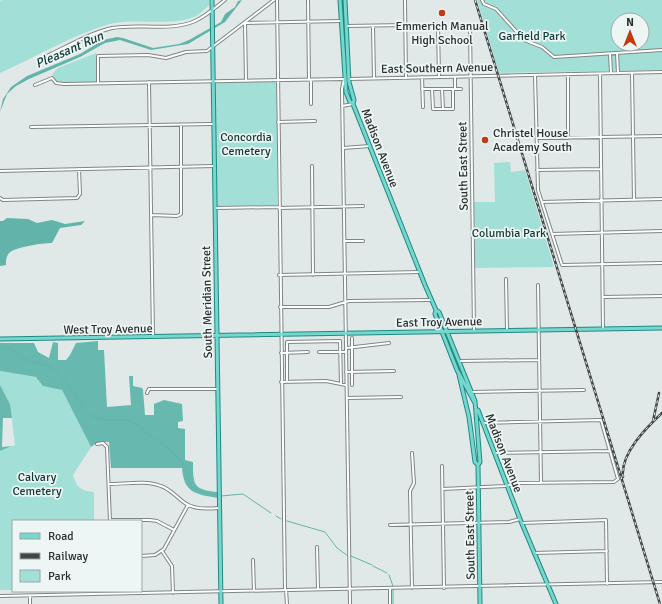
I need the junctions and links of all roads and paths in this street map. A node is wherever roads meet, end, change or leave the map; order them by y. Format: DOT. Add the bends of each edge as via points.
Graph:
graph roads {
  1 [pos="212,0"];
  2 [pos="225,0"];
  3 [pos="275,0"];
  4 [pos="308,0"];
  5 [pos="340,0"];
  6 [pos="345,0"];
  7 [pos="405,0"];
  8 [pos="482,0"];
  9 [pos="212,10"];
  10 [pos="341,21"];
  11 [pos="277,22"];
  12 [pos="309,22"];
  13 [pos="245,23"];
  14 [pos="406,25"];
  15 [pos="346,26"];
  16 [pos="373,26"];
  17 [pos="470,26"];
  18 [pos="438,28"];
  19 [pos="212,47"];
  20 [pos="662,50"];
  21 [pos="617,53"];
  22 [pos="610,54"];
  23 [pos="47,56"];
  24 [pos="662,72"];
  25 [pos="600,73"];
  26 [pos="611,73"];
  27 [pos="618,73"];
  28 [pos="632,73"];
  29 [pos="568,74"];
  30 [pos="535,75"];
  31 [pos="471,76"];
  32 [pos="422,77"];
  33 [pos="439,77"];
  34 [pos="455,77"];
  35 [pos="374,78"];
  36 [pos="406,78"];
  37 [pos="344,79"];
  38 [pos="349,79"];
  39 [pos="246,80"];
  40 [pos="278,80"];
  41 [pos="310,80"];
  42 [pos="149,82"];
  43 [pos="213,82"];
  44 [pos="98,83"];
  45 [pos="35,85"];
  46 [pos="422,89"];
  47 [pos="432,89"];
  48 [pos="442,89"];
  49 [pos="454,89"];
  50 [pos="461,89"];
  51 [pos="311,104"];
  52 [pos="353,104"];
  53 [pos="342,106"];
  54 [pos="422,107"];
  55 [pos="443,109"];
  56 [pos="315,121"];
  57 [pos="278,122"];
  58 [pos="213,124"];
  59 [pos="150,125"];
  60 [pos="182,125"];
  61 [pos="31,127"];
  62 [pos="633,136"];
  63 [pos="662,136"];
  64 [pos="601,137"];
  65 [pos="537,138"];
  66 [pos="568,138"];
  67 [pos="370,146"];
  68 [pos="343,148"];
  69 [pos="214,166"];
  70 [pos="312,166"];
  71 [pos="182,167"];
  72 [pos="150,168"];
  73 [pos="601,169"];
  74 [pos="79,170"];
  75 [pos="537,170"];
  76 [pos="0,171"];
  77 [pos="0,198"];
  78 [pos="662,199"];
  79 [pos="634,200"];
  80 [pos="602,201"];
  81 [pos="542,202"];
  82 [pos="344,206"];
  83 [pos="363,206"];
  84 [pos="279,207"];
  85 [pos="214,208"];
  86 [pos="313,208"];
  87 [pos="151,215"];
  88 [pos="662,231"];
  89 [pos="602,233"];
  90 [pos="552,234"];
  91 [pos="344,241"];
  92 [pos="363,241"];
  93 [pos="662,263"];
  94 [pos="602,264"];
  95 [pos="420,272"];
  96 [pos="344,274"];
  97 [pos="280,275"];
  98 [pos="313,275"];
  99 [pos="506,279"];
  100 [pos="538,285"];
  101 [pos="662,296"];
  102 [pos="603,297"];
  103 [pos="432,300"];
  104 [pos="345,303"];
  105 [pos="280,308"];
  106 [pos="436,310"];
  107 [pos="662,328"];
  108 [pos="603,329"];
  109 [pos="474,330"];
  110 [pos="507,330"];
  111 [pos="539,330"];
  112 [pos="442,331"];
  113 [pos="447,331"];
  114 [pos="345,333"];
  115 [pos="280,335"];
  116 [pos="216,336"];
  117 [pos="153,337"];
  118 [pos="352,338"];
  119 [pos="0,339"];
  120 [pos="389,343"];
  121 [pos="346,348"];
  122 [pos="352,348"];
  123 [pos="308,352"];
  124 [pos="319,352"];
  125 [pos="340,352"];
  126 [pos="346,352"];
  127 [pos="280,353"];
  128 [pos="287,353"];
  129 [pos="539,360"];
  130 [pos="459,361"];
  131 [pos="457,370"];
  132 [pos="394,371"];
  133 [pos="346,372"];
  134 [pos="352,372"];
  135 [pos="281,382"];
  136 [pos="287,382"];
  137 [pos="341,384"];
  138 [pos="346,385"];
  139 [pos="352,385"];
  140 [pos="217,389"];
  141 [pos="584,390"];
  142 [pos="540,391"];
  143 [pos="471,392"];
  144 [pos="147,393"];
  145 [pos="401,397"];
  146 [pos="474,397"];
  147 [pos="347,398"];
  148 [pos="476,404"];
  149 [pos="540,421"];
  150 [pos="482,423"];
  151 [pos="97,444"];
  152 [pos="610,451"];
  153 [pos="541,452"];
  154 [pos="412,453"];
  155 [pos="494,453"];
  156 [pos="478,465"];
  157 [pos="442,466"];
  158 [pos="542,483"];
  159 [pos="109,484"];
  160 [pos="507,486"];
  161 [pos="479,488"];
  162 [pos="443,489"];
  163 [pos="188,504"];
  164 [pos="219,508"];
  165 [pos="110,520"];
  166 [pos="142,520"];
  167 [pos="521,521"];
  168 [pos="479,522"];
  169 [pos="411,524"];
  170 [pos="444,524"];
  171 [pos="390,525"];
  172 [pos="174,530"];
  173 [pos="317,546"];
  174 [pos="162,551"];
  175 [pos="607,551"];
  176 [pos="534,553"];
  177 [pos="142,556"];
  178 [pos="252,560"];
  179 [pos="662,582"];
  180 [pos="607,584"];
  181 [pos="548,585"];
  182 [pos="480,587"];
  183 [pos="390,588"];
  184 [pos="412,588"];
  185 [pos="444,588"];
  186 [pos="350,589"];
  187 [pos="286,590"];
  188 [pos="318,590"];
  189 [pos="254,591"];
  190 [pos="111,592"];
  191 [pos="221,592"];
  192 [pos="173,593"];
  193 [pos="0,596"];
  194 [pos="30,596"];
  195 [pos="30,604"];
  196 [pos="221,604"];
  197 [pos="287,604"];
  198 [pos="350,604"];
  199 [pos="390,604"];
  200 [pos="480,604"];
  201 [pos="556,604"];
  1 -- 9 [label="main road, South Meridian Street"];
  2 -- 9 [label="street"];
  3 -- 11 [label="street"];
  3 -- 13 [label="street"];
  4 -- 12 [label="street"];
  5 -- 10 [label="main road, Madison Avenue"];
  6 -- 15 [label="main road, Madison Avenue"];
  7 -- 14 [label="street"];
  8 -- 22 [label="street" via="484,4 496,9 524,40 554,57"];
  9 -- 19 [label="main road, South Meridian Street"];
  9 -- 23 [label="street" via="184,24 110,29"];
  10 -- 12 [label="street"];
  10 -- 37 [label="main road, Madison Avenue"];
  11 -- 12 [label="street"];
  11 -- 13 [label="street"];
  11 -- 40 [label="street"];
  12 -- 41 [label="street"];
  13 -- 19 [label="street"];
  13 -- 39 [label="street"];
  14 -- 16 [label="street"];
  14 -- 36 [label="street"];
  15 -- 16 [label="street"];
  15 -- 38 [label="main road, Madison Avenue"];
  16 -- 35 [label="street"];
  17 -- 31 [label="street, South East Street"];
  18 -- 33 [label="street"];
  19 -- 43 [label="main road, South Meridian Street"];
  19 -- 44 [label="street" via="207,51 186,52 166,58 146,55 98,56"];
  20 -- 21 [label="street"];
  21 -- 22 [label="street"];
  21 -- 27 [label="street"];
  22 -- 26 [label="street"];
  24 -- 28 [label="street, East Southern Avenue"];
  25 -- 26 [label="street, East Southern Avenue"];
  25 -- 29 [label="street, East Southern Avenue"];
  25 -- 64 [label="street"];
  26 -- 27 [label="street, East Southern Avenue"];
  27 -- 28 [label="street, East Southern Avenue"];
  28 -- 62 [label="street"];
  29 -- 30 [label="street, East Southern Avenue"];
  29 -- 66 [label="street"];
  30 -- 31 [label="street, East Southern Avenue"];
  30 -- 65 [label="street"];
  31 -- 34 [label="street, East Southern Avenue"];
  31 -- 109 [label="street, South East Street"];
  32 -- 33 [label="street, East Southern Avenue"];
  32 -- 36 [label="street, East Southern Avenue"];
  32 -- 46 [label="street"];
  33 -- 34 [label="street, East Southern Avenue"];
  34 -- 49 [label="street"];
  35 -- 36 [label="street, East Southern Avenue"];
  35 -- 38 [label="street, East Southern Avenue"];
  37 -- 38 [label="street, East Southern Avenue"];
  37 -- 41 [label="street, East Southern Avenue"];
  37 -- 52 [label="main road, Madison Avenue" via="347,95"];
  37 -- 53 [label="street"];
  38 -- 52 [label="main road, Madison Avenue"];
  39 -- 40 [label="street, East Southern Avenue"];
  39 -- 43 [label="street, East Southern Avenue"];
  40 -- 41 [label="street, East Southern Avenue"];
  40 -- 57 [label="street"];
  41 -- 51 [label="street"];
  42 -- 43 [label="street, East Southern Avenue"];
  42 -- 44 [label="street, East Southern Avenue"];
  42 -- 59 [label="street"];
  43 -- 58 [label="main road, South Meridian Street"];
  44 -- 45 [label="street, East Southern Avenue" via="60,84 52,78"];
  46 -- 47 [label="street"];
  46 -- 54 [label="street"];
  47 -- 48 [label="street"];
  47 -- 55 [label="street" via="433,109"];
  48 -- 49 [label="street"];
  48 -- 55 [label="street"];
  49 -- 50 [label="street"];
  49 -- 55 [label="street" via="453,109"];
  52 -- 53 [label="street"];
  52 -- 67 [label="main road, Madison Avenue"];
  53 -- 68 [label="street"];
  56 -- 57 [label="street"];
  57 -- 84 [label="street"];
  58 -- 60 [label="street"];
  58 -- 69 [label="main road, South Meridian Street"];
  59 -- 60 [label="street"];
  59 -- 61 [label="street"];
  59 -- 72 [label="street"];
  60 -- 71 [label="street"];
  62 -- 63 [label="street"];
  62 -- 64 [label="street"];
  62 -- 79 [label="street"];
  64 -- 66 [label="street"];
  64 -- 73 [label="street"];
  65 -- 66 [label="street"];
  65 -- 75 [label="street"];
  67 -- 68 [label="street"];
  67 -- 95 [label="main road, Madison Avenue"];
  68 -- 82 [label="street"];
  69 -- 71 [label="street"];
  69 -- 85 [label="main road, South Meridian Street"];
  70 -- 86 [label="street"];
  71 -- 72 [label="street"];
  71 -- 87 [label="street" via="181,214"];
  72 -- 74 [label="street"];
  72 -- 87 [label="street"];
  73 -- 75 [label="street"];
  73 -- 80 [label="street"];
  74 -- 76 [label="street"];
  74 -- 77 [label="street" via="80,194 77,198"];
  75 -- 81 [label="street" via="538,190"];
  78 -- 79 [label="street"];
  79 -- 80 [label="street"];
  80 -- 81 [label="street"];
  80 -- 89 [label="street"];
  81 -- 90 [label="street"];
  82 -- 83 [label="street"];
  82 -- 86 [label="street"];
  82 -- 91 [label="street"];
  84 -- 85 [label="street"];
  84 -- 86 [label="street"];
  84 -- 97 [label="street"];
  85 -- 116 [label="main road, South Meridian Street"];
  86 -- 98 [label="street"];
  87 -- 117 [label="street"];
  88 -- 89 [label="street"];
  89 -- 90 [label="street"];
  89 -- 94 [label="street"];
  90 -- 94 [label="street" via="562,265"];
  91 -- 92 [label="street"];
  91 -- 96 [label="street"];
  93 -- 94 [label="street"];
  94 -- 102 [label="street"];
  95 -- 96 [label="street"];
  95 -- 103 [label="main road, Madison Avenue"];
  96 -- 98 [label="street"];
  96 -- 104 [label="street"];
  97 -- 98 [label="street"];
  97 -- 105 [label="street"];
  99 -- 110 [label="street"];
  100 -- 111 [label="street"];
  101 -- 102 [label="street"];
  102 -- 108 [label="street"];
  103 -- 104 [label="street"];
  103 -- 106 [label="main road, Madison Avenue"];
  104 -- 105 [label="street"];
  104 -- 114 [label="street"];
  105 -- 115 [label="street"];
  106 -- 112 [label="main road, Madison Avenue" via="435,314"];
  106 -- 113 [label="main road, Madison Avenue"];
  107 -- 108 [label="main road, East Troy Avenue"];
  108 -- 111 [label="main road, East Troy Avenue"];
  109 -- 110 [label="main road, East Troy Avenue"];
  109 -- 113 [label="main road, East Troy Avenue"];
  110 -- 111 [label="main road, East Troy Avenue"];
  111 -- 129 [label="street"];
  112 -- 113 [label="main road, East Troy Avenue"];
  112 -- 114 [label="main road, East Troy Avenue"];
  112 -- 131 [label="main road, Madison Avenue"];
  113 -- 130 [label="main road, Madison Avenue"];
  114 -- 115 [label="main road, East Troy Avenue"];
  114 -- 121 [label="street"];
  115 -- 116 [label="main road, East Troy Avenue"];
  115 -- 127 [label="street"];
  116 -- 117 [label="main road, West Troy Avenue"];
  116 -- 140 [label="main road, South Meridian Street"];
  117 -- 119 [label="main road, West Troy Avenue"];
  118 -- 122 [label="street"];
  120 -- 122 [label="street"];
  121 -- 122 [label="street"];
  121 -- 126 [label="street"];
  122 -- 134 [label="street"];
  123 -- 128 [label="street"];
  124 -- 125 [label="street"];
  125 -- 126 [label="street"];
  125 -- 128 [label="street" via="340,341 287,342"];
  125 -- 137 [label="street"];
  126 -- 133 [label="street"];
  127 -- 128 [label="street"];
  127 -- 135 [label="street"];
  128 -- 136 [label="street"];
  129 -- 130 [label="street"];
  129 -- 142 [label="street"];
  130 -- 143 [label="main road, Madison Avenue"];
  131 -- 148 [label="main road, Madison Avenue"];
  131 -- 156 [label="main road, South East Street" via="468,411 475,462"];
  132 -- 134 [label="street"];
  133 -- 134 [label="street"];
  133 -- 138 [label="street"];
  134 -- 139 [label="street"];
  135 -- 136 [label="street"];
  135 -- 187 [label="street"];
  136 -- 137 [label="street" via="326,381"];
  137 -- 138 [label="street"];
  138 -- 147 [label="street"];
  140 -- 144 [label="street" via="149,389"];
  140 -- 164 [label="main road, South Meridian Street"];
  141 -- 142 [label="street"];
  142 -- 143 [label="street"];
  142 -- 149 [label="street"];
  143 -- 146 [label="main road, Madison Avenue"];
  145 -- 147 [label="street"];
  146 -- 148 [label="main road, South East Street"];
  147 -- 186 [label="street"];
  148 -- 150 [label="main road, Madison Avenue"];
  148 -- 156 [label="main road, South East Street" via="480,462"];
  149 -- 150 [label="street"];
  149 -- 152 [label="street" via="601,420"];
  149 -- 153 [label="street"];
  150 -- 155 [label="main road, Madison Avenue"];
  151 -- 159 [label="street" via="103,443 107,447"];
  152 -- 153 [label="street"];
  152 -- 158 [label="street" via="618,476 618,480 614,482"];
  153 -- 155 [label="street"];
  153 -- 158 [label="street"];
  154 -- 169 [label="street" via="414,483 410,491"];
  155 -- 160 [label="main road, Madison Avenue"];
  156 -- 161 [label="main road, South East Street"];
  157 -- 162 [label="street"];
  158 -- 160 [label="street" via="516,483"];
  159 -- 163 [label="street" via="159,485"];
  159 -- 165 [label="street"];
  160 -- 161 [label="street"];
  160 -- 167 [label="main road, Madison Avenue"];
  161 -- 162 [label="street"];
  161 -- 168 [label="main road, South East Street"];
  162 -- 170 [label="street"];
  163 -- 164 [label="street" via="202,509"];
  163 -- 172 [label="street"];
  164 -- 191 [label="main road, South Meridian Street"];
  166 -- 172 [label="street" via="150,520"];
  167 -- 168 [label="street"];
  167 -- 175 [label="street" via="606,520"];
  167 -- 176 [label="main road, Madison Avenue"];
  168 -- 170 [label="street"];
  168 -- 182 [label="main road, South East Street"];
  169 -- 170 [label="street"];
  169 -- 171 [label="street"];
  169 -- 184 [label="street"];
  170 -- 185 [label="street"];
  172 -- 174 [label="street"];
  173 -- 188 [label="street"];
  174 -- 177 [label="street" via="155,555"];
  174 -- 192 [label="street" via="172,566"];
  175 -- 176 [label="street"];
  175 -- 180 [label="street"];
  176 -- 181 [label="main road, Madison Avenue"];
  178 -- 189 [label="street"];
  179 -- 180 [label="street"];
  180 -- 181 [label="street"];
  181 -- 182 [label="street"];
  181 -- 201 [label="main road, Madison Avenue"];
  182 -- 185 [label="street"];
  182 -- 200 [label="main road, South East Street"];
  183 -- 184 [label="street"];
  183 -- 186 [label="street"];
  183 -- 199 [label="street"];
  184 -- 185 [label="street"];
  186 -- 188 [label="street"];
  186 -- 198 [label="street"];
  187 -- 188 [label="street"];
  187 -- 189 [label="street"];
  187 -- 197 [label="street"];
  189 -- 191 [label="street"];
  190 -- 192 [label="street"];
  190 -- 194 [label="street"];
  191 -- 192 [label="street"];
  191 -- 196 [label="main road, South Meridian Street"];
  193 -- 194 [label="street"];
  194 -- 195 [label="street"];
}
